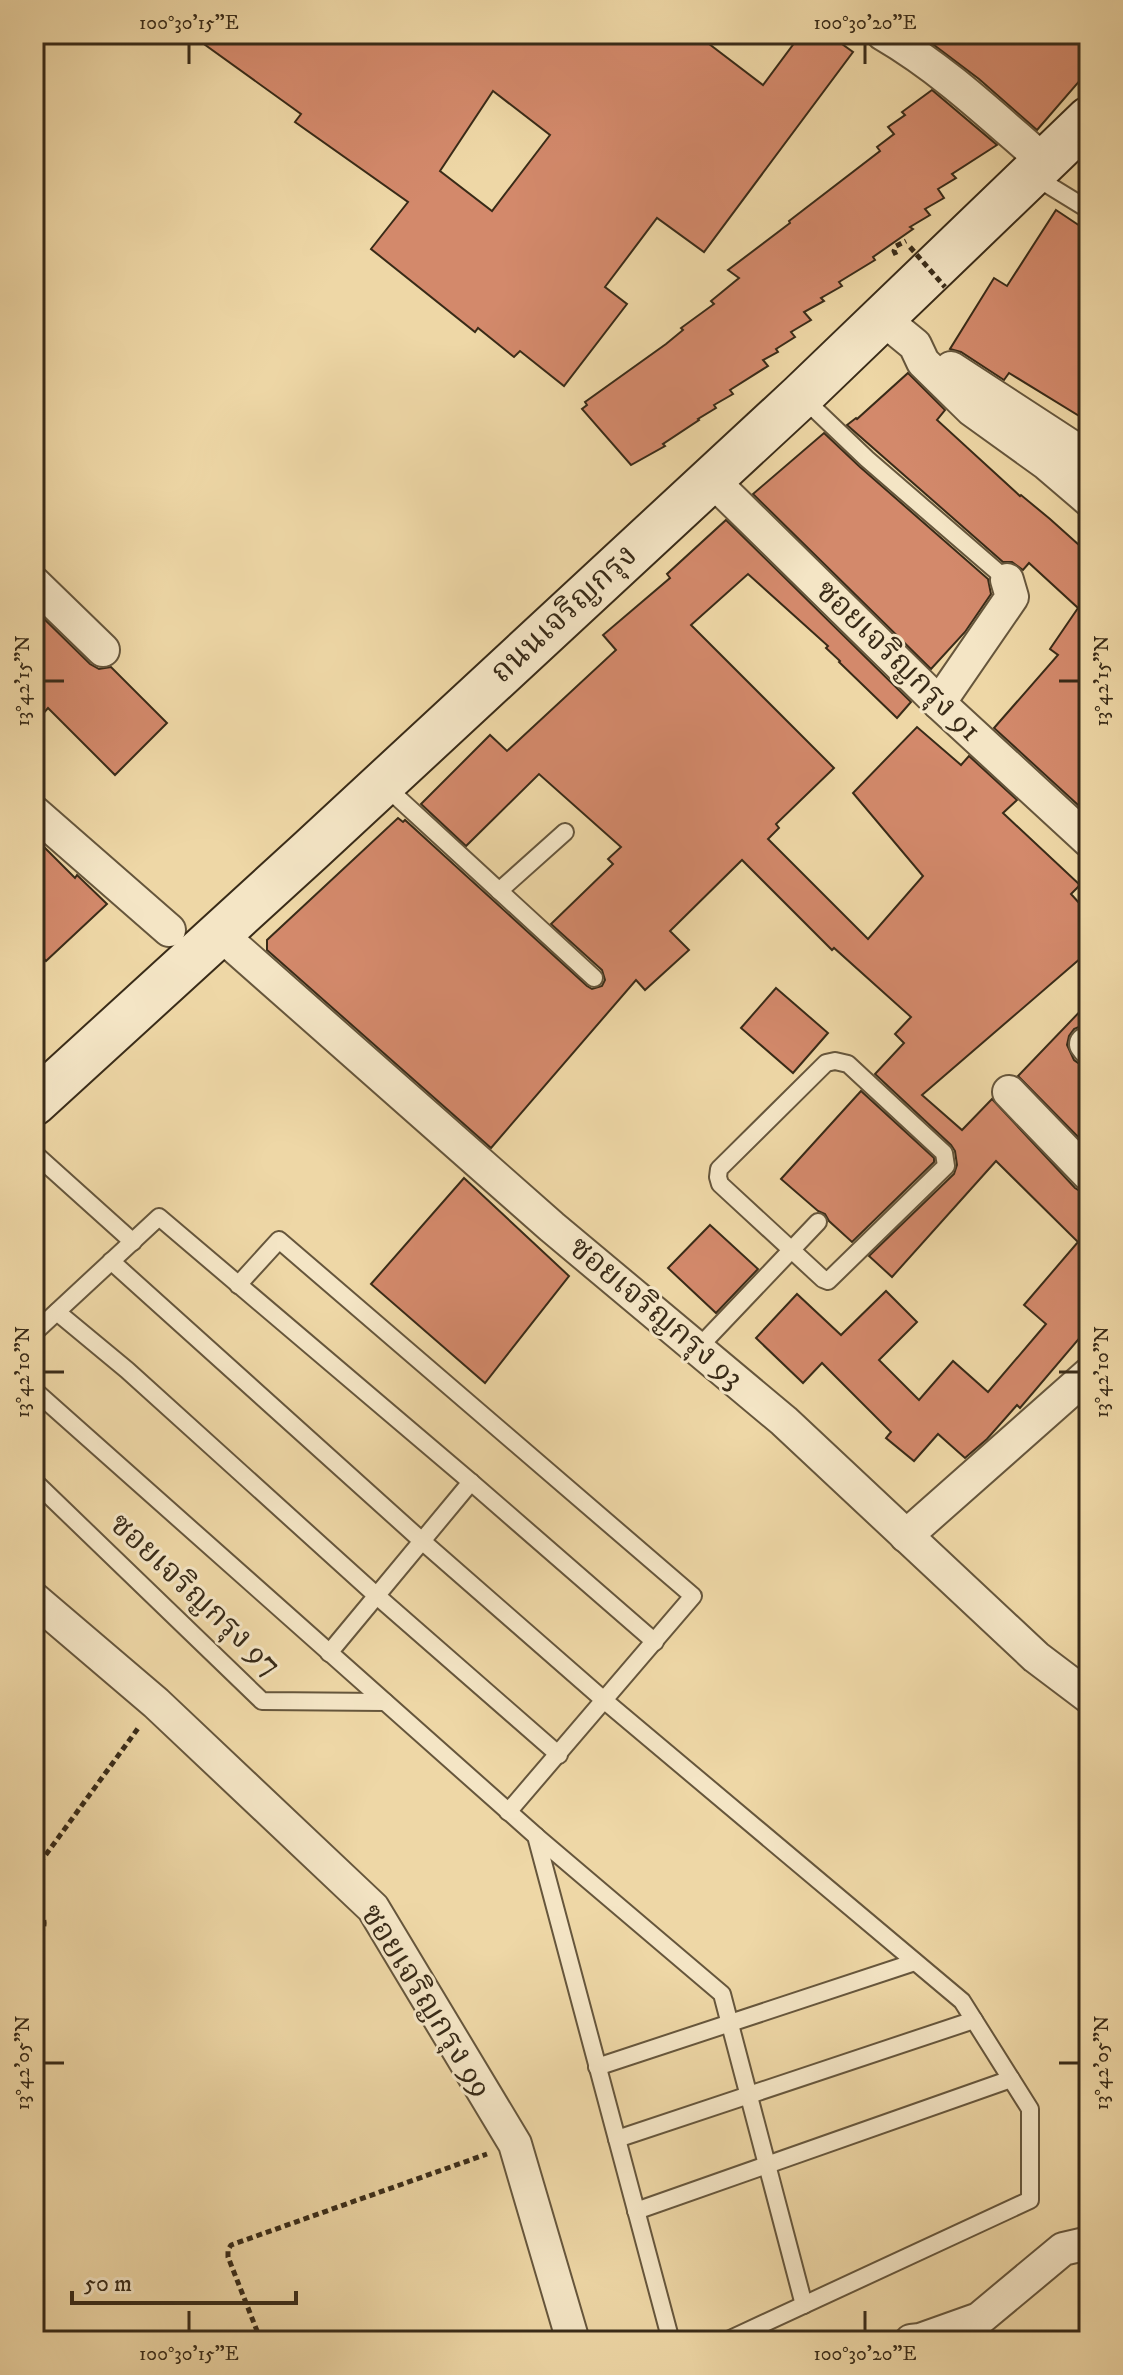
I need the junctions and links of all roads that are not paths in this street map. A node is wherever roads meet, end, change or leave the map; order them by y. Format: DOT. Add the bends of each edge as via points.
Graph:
graph roads {
  1 [pos="883,34"];
  2 [pos="1089,119"];
  3 [pos="1037,168"];
  4 [pos="1089,210"];
  5 [pos="898,331"];
  6 [pos="801,396"];
  7 [pos="1089,458"];
  8 [pos="711,479"];
  9 [pos="1089,500"];
  10 [pos="1007,580"];
  11 [pos="34,583"];
  12 [pos="103,650"];
  13 [pos="939,703"];
  14 [pos="382,784"];
  15 [pos="34,812"];
  16 [pos="565,832"];
  17 [pos="1089,841"];
  18 [pos="499,891"];
  19 [pos="169,930"];
  20 [pos="219,933"];
  21 [pos="594,978"];
  22 [pos="1009,1092"];
  23 [pos="34,1103"];
  24 [pos="34,1153"];
  25 [pos="1089,1175"];
  26 [pos="818,1222"];
  27 [pos="133,1242"];
  28 [pos="792,1250"];
  29 [pos="111,1261"];
  30 [pos="238,1285"];
  31 [pos="57,1312"];
  32 [pos="34,1333"];
  33 [pos="699,1347"];
  34 [pos="1089,1374"];
  35 [pos="34,1390"];
  36 [pos="34,1481"];
  37 [pos="471,1482"];
  38 [pos="906,1536"];
  39 [pos="422,1541"];
  40 [pos="377,1596"];
  41 [pos="34,1599"];
  42 [pos="655,1642"];
  43 [pos="329,1653"];
  44 [pos="1089,1697"];
  45 [pos="605,1701"];
  46 [pos="385,1702"];
  47 [pos="559,1755"];
  48 [pos="508,1812"];
  49 [pos="536,1836"];
  50 [pos="915,1962"];
  51 [pos="974,2020"];
  52 [pos="730,2023"];
  53 [pos="597,2067"];
  54 [pos="1011,2079"];
  55 [pos="749,2095"];
  56 [pos="617,2139"];
  57 [pos="768,2165"];
  58 [pos="636,2211"];
  59 [pos="1089,2243"];
  60 [pos="804,2305"];
  61 [pos="985,2330"];
  62 [pos="573,2341"];
  63 [pos="671,2341"];
  64 [pos="726,2341"];
  65 [pos="911,2341"];
  1 -- 3 [label="street" via="976,101"];
  2 -- 3 [label="main road, ถนนเจริญกรุง"];
  3 -- 4 [label="lane"];
  3 -- 5 [label="main road, ถนนเจริญกรุง"];
  5 -- 6 [label="main road, ถนนเจริญกรุง"];
  5 -- 7 [label="street"];
  5 -- 9 [label="street" via="972,410"];
  6 -- 8 [label="main road, ถนนเจริญกรุง"];
  6 -- 10 [label="lane"];
  8 -- 13 [label="street, ซอยเจริญกรุง 91"];
  8 -- 14 [label="main road, ถนนเจริญกรุง"];
  10 -- 13 [label="street" via="1012,597"];
  11 -- 12 [label="street"];
  13 -- 17 [label="street, ซอยเจริญกรุง 91"];
  14 -- 18 [label="lane"];
  14 -- 20 [label="main road, ถนนเจริญกรุง"];
  15 -- 19 [label="street"];
  16 -- 18 [label="lane"];
  18 -- 21 [label="lane"];
  20 -- 23 [label="main road, ถนนเจริญกรุง"];
  20 -- 33 [label="street, ซอยเจริญกรุง 93" via="552,1227"];
  22 -- 25 [label="street"];
  24 -- 27 [label="lane"];
  26 -- 28 [label="lane"];
  27 -- 29 [label="lane"];
  27 -- 30 [label="lane" via="159,1217"];
  28 -- 28 [label="lane" via="720,1184 719,1169 826,1063 848,1064 944,1153 946,1166 831,1279 823,1279"];
  28 -- 33 [label="lane"];
  29 -- 31 [label="lane"];
  29 -- 39 [label="lane"];
  30 -- 37 [label="lane"];
  30 -- 42 [label="lane" via="279,1240 693,1596"];
  31 -- 32 [label="lane"];
  31 -- 40 [label="lane"];
  33 -- 38 [label="street, ซอยเจริญกรุง 93"];
  34 -- 38 [label="street"];
  35 -- 43 [label="lane"];
  36 -- 46 [label="lane, ซอยเจริญกรุง 97" via="262,1701"];
  37 -- 39 [label="lane"];
  37 -- 42 [label="lane"];
  38 -- 44 [label="street, ซอยเจริญกรุง 93" via="1036,1657"];
  39 -- 40 [label="lane"];
  39 -- 45 [label="lane"];
  40 -- 43 [label="lane"];
  40 -- 47 [label="lane"];
  41 -- 62 [label="street, ซอยเจริญกรุง 99" via="156,1703 373,1908 515,2144"];
  42 -- 45 [label="lane"];
  43 -- 46 [label="lane"];
  45 -- 47 [label="lane"];
  45 -- 50 [label="lane"];
  46 -- 48 [label="lane"];
  47 -- 48 [label="lane"];
  48 -- 49 [label="lane"];
  49 -- 52 [label="lane" via="722,1994"];
  49 -- 53 [label="lane"];
  50 -- 51 [label="lane" via="962,2001"];
  50 -- 52 [label="lane"];
  51 -- 54 [label="lane"];
  51 -- 55 [label="lane"];
  52 -- 53 [label="lane"];
  52 -- 55 [label="lane"];
  53 -- 56 [label="lane"];
  54 -- 57 [label="lane"];
  54 -- 60 [label="lane" via="1030,2109 1030,2200"];
  55 -- 56 [label="lane"];
  55 -- 57 [label="lane"];
  56 -- 58 [label="lane"];
  57 -- 58 [label="lane"];
  57 -- 60 [label="lane"];
  58 -- 63 [label="lane"];
  59 -- 61 [label="street" via="1063,2249"];
  60 -- 64 [label="lane"];
  61 -- 65 [label="street"];
}
